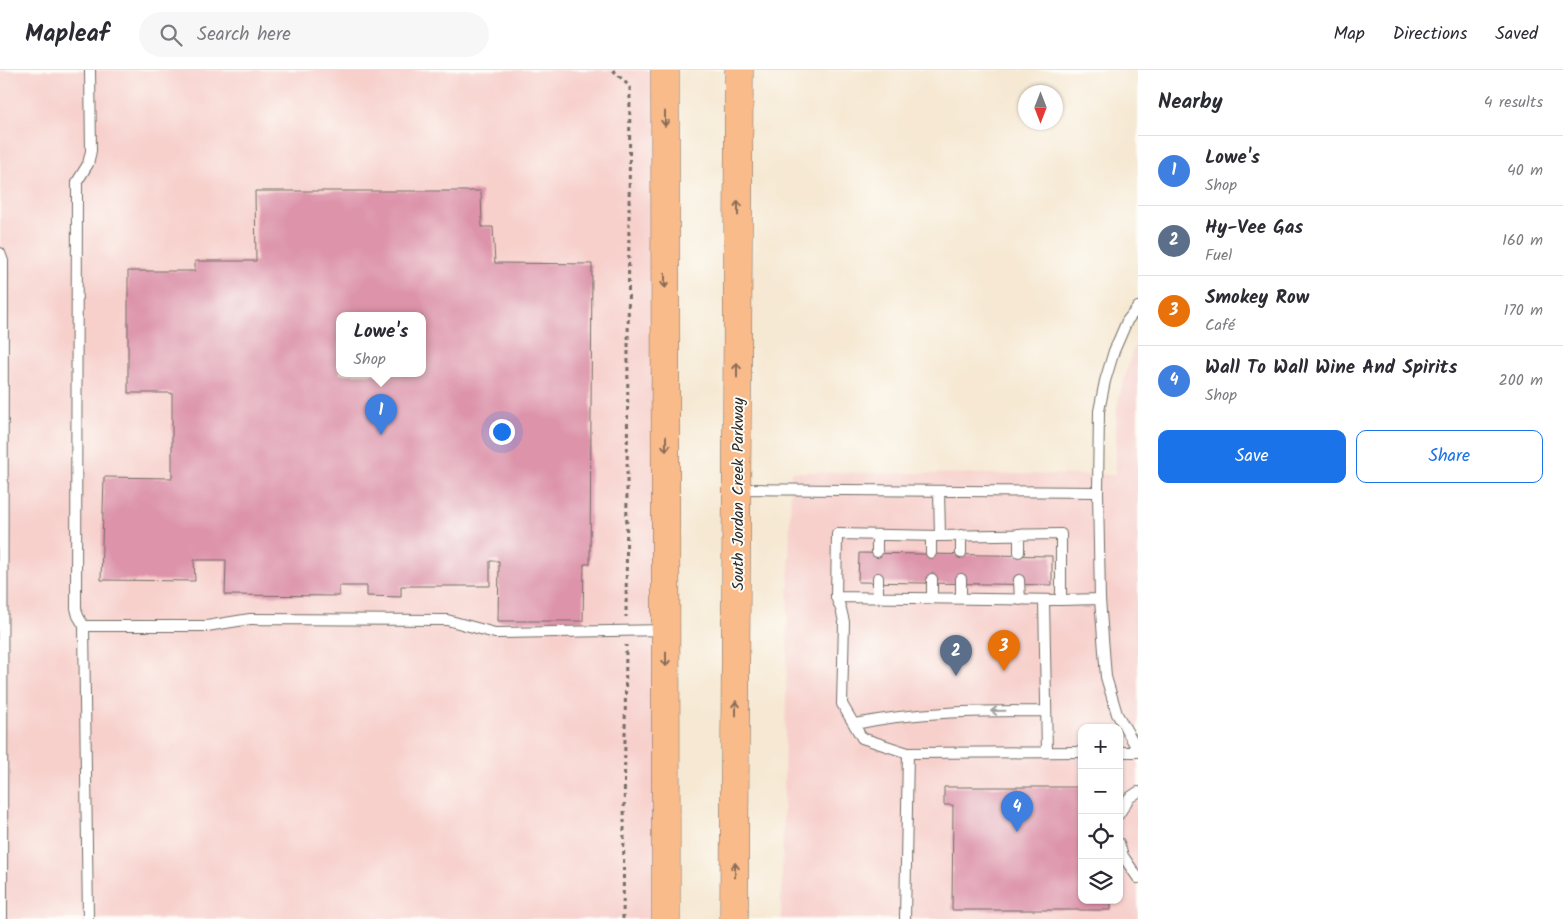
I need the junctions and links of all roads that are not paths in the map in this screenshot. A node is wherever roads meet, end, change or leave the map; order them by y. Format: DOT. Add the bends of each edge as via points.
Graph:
graph roads {
  1 [pos="90,70"];
  2 [pos="665,70"];
  3 [pos="739,70"];
  4 [pos="0,253"];
  5 [pos="1138,307"];
  6 [pos="737,489"];
  7 [pos="939,491"];
  8 [pos="1098,492"];
  9 [pos="1019,534"];
  10 [pos="877,535"];
  11 [pos="935,536"];
  12 [pos="961,536"];
  13 [pos="877,552"];
  14 [pos="1019,552"];
  15 [pos="932,553"];
  16 [pos="961,553"];
  17 [pos="878,578"];
  18 [pos="932,579"];
  19 [pos="961,579"];
  20 [pos="1019,580"];
  21 [pos="836,597"];
  22 [pos="878,597"];
  23 [pos="932,598"];
  24 [pos="961,598"];
  25 [pos="1100,599"];
  26 [pos="1020,600"];
  27 [pos="1044,600"];
  28 [pos="1061,600"];
  29 [pos="84,626"];
  30 [pos="666,630"];
  31 [pos="1,642"];
  32 [pos="1046,711"];
  33 [pos="855,724"];
  34 [pos="1138,751"];
  35 [pos="1047,752"];
  36 [pos="1078,752"];
  37 [pos="1123,752"];
  38 [pos="908,753"];
  39 [pos="1138,792"];
  40 [pos="1123,808"];
  41 [pos="1123,856"];
  42 [pos="1,877"];
  43 [pos="1138,878"];
  44 [pos="2,919"];
  45 [pos="88,919"];
  46 [pos="666,919"];
  47 [pos="734,919"];
  48 [pos="905,919"];
  1 -- 29 [label="lane" via="91,151 88,164 77,182 76,608"];
  2 -- 30 [label="main road, one-way"];
  6 -- 3 [label="main road, South Jordan Creek Parkway, one-way"];
  4 -- 31 [label="lane" via="4,260"];
  5 -- 8 [label="lane" via="1127,321 1105,381 1099,410"];
  6 -- 7 [label="lane"];
  47 -- 6 [label="main road, South Jordan Creek Parkway, one-way"];
  7 -- 8 [label="lane"];
  7 -- 11 [label="lane"];
  8 -- 25 [label="lane"];
  9 -- 12 [label="lane"];
  9 -- 14 [label="lane"];
  9 -- 28 [label="lane" via="1061,534"];
  10 -- 11 [label="lane"];
  10 -- 13 [label="lane"];
  10 -- 21 [label="lane" via="837,534"];
  11 -- 12 [label="lane"];
  11 -- 15 [label="lane"];
  12 -- 16 [label="lane"];
  17 -- 22 [label="lane"];
  18 -- 23 [label="lane"];
  19 -- 24 [label="lane"];
  20 -- 26 [label="lane"];
  21 -- 22 [label="lane"];
  21 -- 33 [label="lane" via="844,622 842,704"];
  22 -- 23 [label="lane"];
  23 -- 24 [label="lane"];
  24 -- 26 [label="lane"];
  25 -- 28 [label="lane"];
  25 -- 34 [label="lane" via="1106,677 1117,714"];
  26 -- 27 [label="lane"];
  27 -- 28 [label="lane"];
  27 -- 32 [label="lane"];
  29 -- 30 [label="lane" via="207,626 250,619 447,620 495,633"];
  29 -- 45 [label="lane"];
  30 -- 46 [label="main road, one-way"];
  31 -- 42 [label="lane"];
  32 -- 33 [label="lane, one-way" via="939,713"];
  32 -- 35 [label="lane"];
  33 -- 38 [label="lane" via="862,738"];
  34 -- 37 [label="lane"];
  35 -- 36 [label="lane"];
  35 -- 38 [label="lane"];
  38 -- 48 [label="lane"];
  39 -- 40 [label="lane"];
  41 -- 43 [label="lane"];
  42 -- 44 [label="lane"];
}
